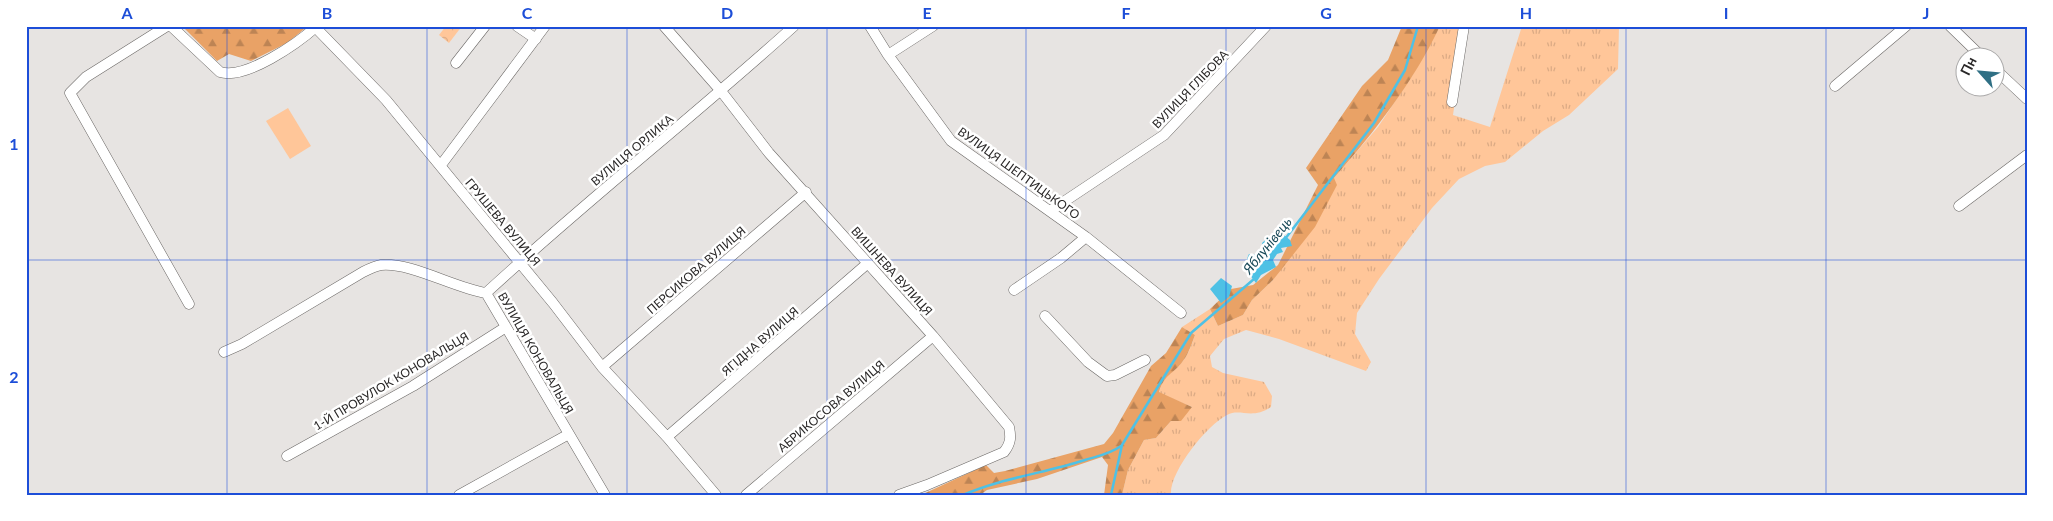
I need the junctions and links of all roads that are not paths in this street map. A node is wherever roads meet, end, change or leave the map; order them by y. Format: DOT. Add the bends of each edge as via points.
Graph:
graph roads {
  1 [pos="167,26"];
  2 [pos="172,26"];
  3 [pos="484,26"];
  4 [pos="517,26"];
  5 [pos="545,26"];
  6 [pos="664,26"];
  7 [pos="794,26"];
  8 [pos="870,26"];
  9 [pos="933,26"];
  10 [pos="1266,26"];
  11 [pos="1464,26"];
  12 [pos="1906,26"];
  13 [pos="1950,26"];
  14 [pos="316,27"];
  15 [pos="536,39"];
  16 [pos="1973,48"];
  17 [pos="888,55"];
  18 [pos="456,63"];
  19 [pos="2006,79"];
  20 [pos="1835,86"];
  21 [pos="721,92"];
  22 [pos="2027,99"];
  23 [pos="1452,102"];
  24 [pos="2027,155"];
  25 [pos="441,165"];
  26 [pos="806,192"];
  27 [pos="1959,206"];
  28 [pos="1050,211"];
  29 [pos="1086,237"];
  30 [pos="520,262"];
  31 [pos="868,263"];
  32 [pos="1014,290"];
  33 [pos="486,292"];
  34 [pos="189,304"];
  35 [pos="1181,313"];
  36 [pos="1045,316"];
  37 [pos="506,326"];
  38 [pos="933,336"];
  39 [pos="224,352"];
  40 [pos="1145,360"];
  41 [pos="602,367"];
  42 [pos="569,434"];
  43 [pos="667,437"];
  44 [pos="287,456"];
  45 [pos="459,495"];
  46 [pos="606,495"];
  47 [pos="716,495"];
  48 [pos="746,495"];
  49 [pos="899,495"];
  1 -- 34 [label="street" via="86,77 70,93"];
  2 -- 14 [label="street" via="220,72 227,74 247,70 288,48"];
  3 -- 18 [label="street"];
  4 -- 15 [label="street"];
  5 -- 15 [label="street"];
  6 -- 21 [label="street, ВИШНЕВА ВУЛИЦЯ"];
  7 -- 21 [label="street, ВУЛИЦЯ ОРЛИКА"];
  8 -- 17 [label="street, ВУЛИЦЯ ШЕПТИЦЬКОГО"];
  9 -- 17 [label="street"];
  10 -- 28 [label="street, ВУЛИЦЯ ГЛІБОВА" via="1164,135"];
  11 -- 23 [label="street"];
  12 -- 20 [label="street"];
  13 -- 16 [label="street"];
  14 -- 25 [label="street, ГРУШЕВА ВУЛИЦЯ" via="386,100"];
  15 -- 25 [label="street"];
  17 -- 28 [label="street, ВУЛИЦЯ ШЕПТИЦЬКОГО" via="951,141"];
  19 -- 22 [label="street"];
  21 -- 26 [label="street, ВИШНЕВА ВУЛИЦЯ" via="769,153"];
  21 -- 30 [label="street, ВУЛИЦЯ ОРЛИКА"];
  24 -- 27 [label="street"];
  25 -- 30 [label="street, ГРУШЕВА ВУЛИЦЯ"];
  26 -- 31 [label="street, ВИШНЕВА ВУЛИЦЯ"];
  26 -- 41 [label="street, ПЕРСИКОВА ВУЛИЦЯ"];
  28 -- 29 [label="street, ВУЛИЦЯ ШЕПТИЦЬКОГО"];
  29 -- 32 [label="street"];
  29 -- 35 [label="street, ВУЛИЦЯ ШЕПТИЦЬКОГО"];
  30 -- 33 [label="street, ВУЛИЦЯ ОРЛИКА"];
  30 -- 41 [label="street, ГРУШЕВА ВУЛИЦЯ"];
  31 -- 38 [label="street, ВИШНЕВА ВУЛИЦЯ"];
  31 -- 43 [label="street, ЯГІДНА ВУЛИЦЯ"];
  33 -- 37 [label="street, ВУЛИЦЯ КОНОВАЛЬЦЯ"];
  33 -- 39 [label="street, ВУЛИЦЯ КОНОВАЛЬЦЯ" via="465,289 404,267 382,265 363,272"];
  36 -- 40 [label="street" via="1088,362 1107,376"];
  37 -- 42 [label="street, ВУЛИЦЯ КОНОВАЛЬЦЯ"];
  37 -- 44 [label="street, 1-Й ПРОВУЛОК КОНОВАЛЬЦЯ" via="413,386"];
  38 -- 48 [label="street, АБРИКОСОВА ВУЛИЦЯ"];
  38 -- 49 [label="street, ВИШНЕВА ВУЛИЦЯ" via="1008,426 1010,445 1004,452"];
  41 -- 43 [label="street, ГРУШЕВА ВУЛИЦЯ"];
  42 -- 45 [label="street"];
  42 -- 46 [label="street, ВУЛИЦЯ КОНОВАЛЬЦЯ"];
  43 -- 47 [label="street, ГРУШЕВА ВУЛИЦЯ"];
}
